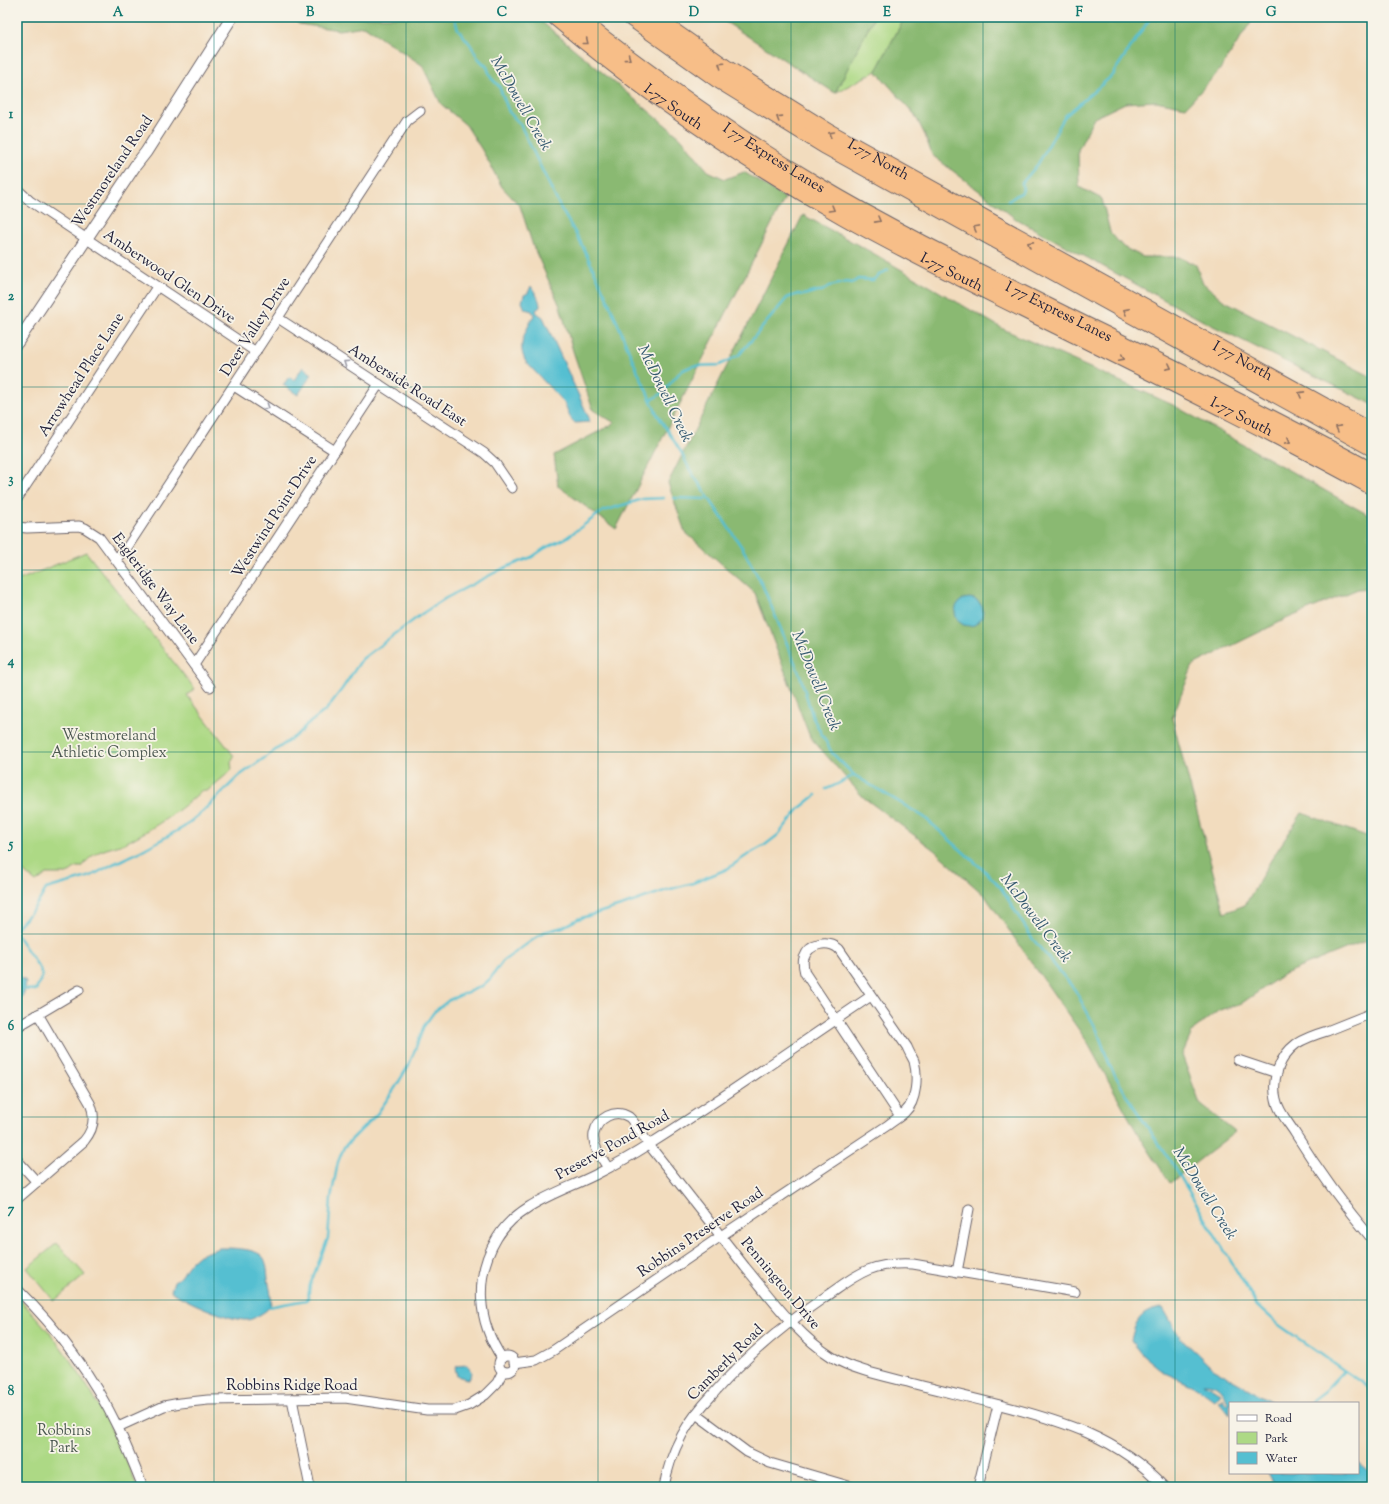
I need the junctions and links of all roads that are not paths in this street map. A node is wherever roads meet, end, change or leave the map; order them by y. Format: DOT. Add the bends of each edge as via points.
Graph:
graph roads {
  1 [pos="232,17"];
  2 [pos="556,17"];
  3 [pos="575,17"];
  4 [pos="631,17"];
  5 [pos="652,17"];
  6 [pos="420,111"];
  7 [pos="17,189"];
  8 [pos="86,239"];
  9 [pos="1034,261"];
  10 [pos="157,287"];
  11 [pos="1114,290"];
  12 [pos="278,318"];
  13 [pos="17,343"];
  14 [pos="256,352"];
  15 [pos="379,384"];
  16 [pos="234,386"];
  17 [pos="1372,433"];
  18 [pos="1372,447"];
  19 [pos="335,451"];
  20 [pos="1372,472"];
  21 [pos="1372,486"];
  22 [pos="512,488"];
  23 [pos="17,499"];
  24 [pos="17,526"];
  25 [pos="116,559"];
  26 [pos="194,665"];
  27 [pos="210,686"];
  28 [pos="78,990"];
  29 [pos="872,996"];
  30 [pos="1372,1013"];
  31 [pos="38,1014"];
  32 [pos="836,1020"];
  33 [pos="17,1027"];
  34 [pos="1238,1060"];
  35 [pos="1277,1073"];
  36 [pos="900,1116"];
  37 [pos="649,1145"];
  38 [pos="17,1160"];
  39 [pos="608,1168"];
  40 [pos="37,1182"];
  41 [pos="17,1199"];
  42 [pos="968,1209"];
  43 [pos="721,1236"];
  44 [pos="1372,1239"];
  45 [pos="957,1272"];
  46 [pos="17,1289"];
  47 [pos="1075,1292"];
  48 [pos="790,1321"];
  49 [pos="502,1358"];
  50 [pos="514,1363"];
  51 [pos="503,1371"];
  52 [pos="292,1399"];
  53 [pos="998,1405"];
  54 [pos="696,1414"];
  55 [pos="118,1427"];
  56 [pos="143,1487"];
  57 [pos="310,1487"];
  58 [pos="664,1487"];
  59 [pos="852,1487"];
  60 [pos="978,1487"];
  61 [pos="1164,1487"];
  1 -- 8 [label="street, Westmoreland Road" via="149,147"];
  2 -- 21 [label="highway, I-77 South, one-way" via="630,76 698,125 771,173 844,216 949,272 1244,419"];
  3 -- 20 [label="highway, I 77 Express Lanes, one-way" via="706,114 778,162 844,201 942,254"];
  9 -- 4 [label="highway, I 77 Express Lanes, one-way" via="789,124 718,79"];
  11 -- 5 [label="highway, I-77 North, one-way" via="801,116 725,68"];
  6 -- 12 [label="street, Deer Valley Drive" via="407,122"];
  7 -- 8 [label="street, Amberwood Glen Drive" via="30,202"];
  8 -- 10 [label="street, Amberwood Glen Drive"];
  8 -- 13 [label="street, Westmoreland Road"];
  9 -- 11 [label="highway" via="1073,275 1092,286"];
  18 -- 9 [label="highway, I 77 Express Lanes, one-way"];
  10 -- 14 [label="street, Amberwood Glen Drive"];
  10 -- 23 [label="street, Arrowhead Place Lane"];
  17 -- 11 [label="highway, I 77 North, one-way"];
  12 -- 14 [label="street, Deer Valley Drive"];
  15 -- 12 [label="street, Amberside Road East, one-way"];
  14 -- 16 [label="street, Deer Valley Drive"];
  15 -- 19 [label="street, Westwind Point Drive"];
  15 -- 22 [label="street, Amberside Road East" via="484,453 495,463"];
  16 -- 19 [label="street, one-way"];
  16 -- 25 [label="street, Deer Valley Drive" via="128,546"];
  19 -- 26 [label="street, Westwind Point Drive"];
  24 -- 25 [label="street, Eagleridge Way Lane" via="85,528 99,537"];
  25 -- 26 [label="street, Eagleridge Way Lane"];
  26 -- 27 [label="street, Eagleridge Way Lane"];
  28 -- 31 [label="street"];
  29 -- 32 [label="street, Preserve Pond Road"];
  29 -- 32 [label="street, Robbins Preserve Road" via="834,945 826,943 813,947 804,958 803,967"];
  29 -- 36 [label="street, Robbins Preserve Road" via="907,1047 914,1062 914,1097"];
  30 -- 35 [label="street" via="1296,1044 1283,1059"];
  31 -- 33 [label="street"];
  31 -- 40 [label="street" via="90,1103 94,1120 84,1142"];
  32 -- 36 [label="street, Robbins Preserve Road"];
  32 -- 37 [label="street, Preserve Pond Road"];
  34 -- 35 [label="street"];
  35 -- 44 [label="street" via="1275,1090 1279,1107 1342,1202"];
  36 -- 43 [label="street, Robbins Preserve Road"];
  37 -- 39 [label="street, Preserve Pond Road"];
  37 -- 39 [label="street, Pennington Drive" via="630,1118 620,1114 607,1115 598,1123 594,1134 595,1145"];
  37 -- 43 [label="street, Pennington Drive"];
  38 -- 40 [label="street"];
  39 -- 49 [label="street, Preserve Pond Road" via="524,1210 497,1238 481,1281 481,1303 488,1333"];
  40 -- 41 [label="street"];
  42 -- 45 [label="street"];
  43 -- 48 [label="street, Pennington Drive"];
  43 -- 50 [label="street, Robbins Preserve Road" via="544,1357"];
  45 -- 47 [label="street, Camberly Road"];
  45 -- 48 [label="street, Camberly Road" via="903,1263 874,1268 850,1279"];
  46 -- 55 [label="street" via="65,1343 96,1388"];
  48 -- 53 [label="street, Pennington Drive" via="811,1342 840,1361"];
  48 -- 54 [label="street, Camberly Road" via="737,1368"];
  49 -- 50 [label="street" via="509,1356"];
  49 -- 51 [label="street" via="499,1365"];
  50 -- 51 [label="street" via="511,1371"];
  51 -- 52 [label="street, Robbins Ridge Road" via="485,1395 468,1405 451,1410 426,1410 345,1398"];
  52 -- 55 [label="street, Robbins Ridge Road" via="180,1403 160,1408"];
  52 -- 57 [label="street"];
  53 -- 60 [label="street"];
  53 -- 61 [label="street, Pennington Drive" via="1054,1420 1094,1435 1132,1458"];
  54 -- 58 [label="street, Camberly Road" via="674,1451"];
  54 -- 59 [label="street" via="747,1452 770,1463"];
  55 -- 56 [label="street"];
}
